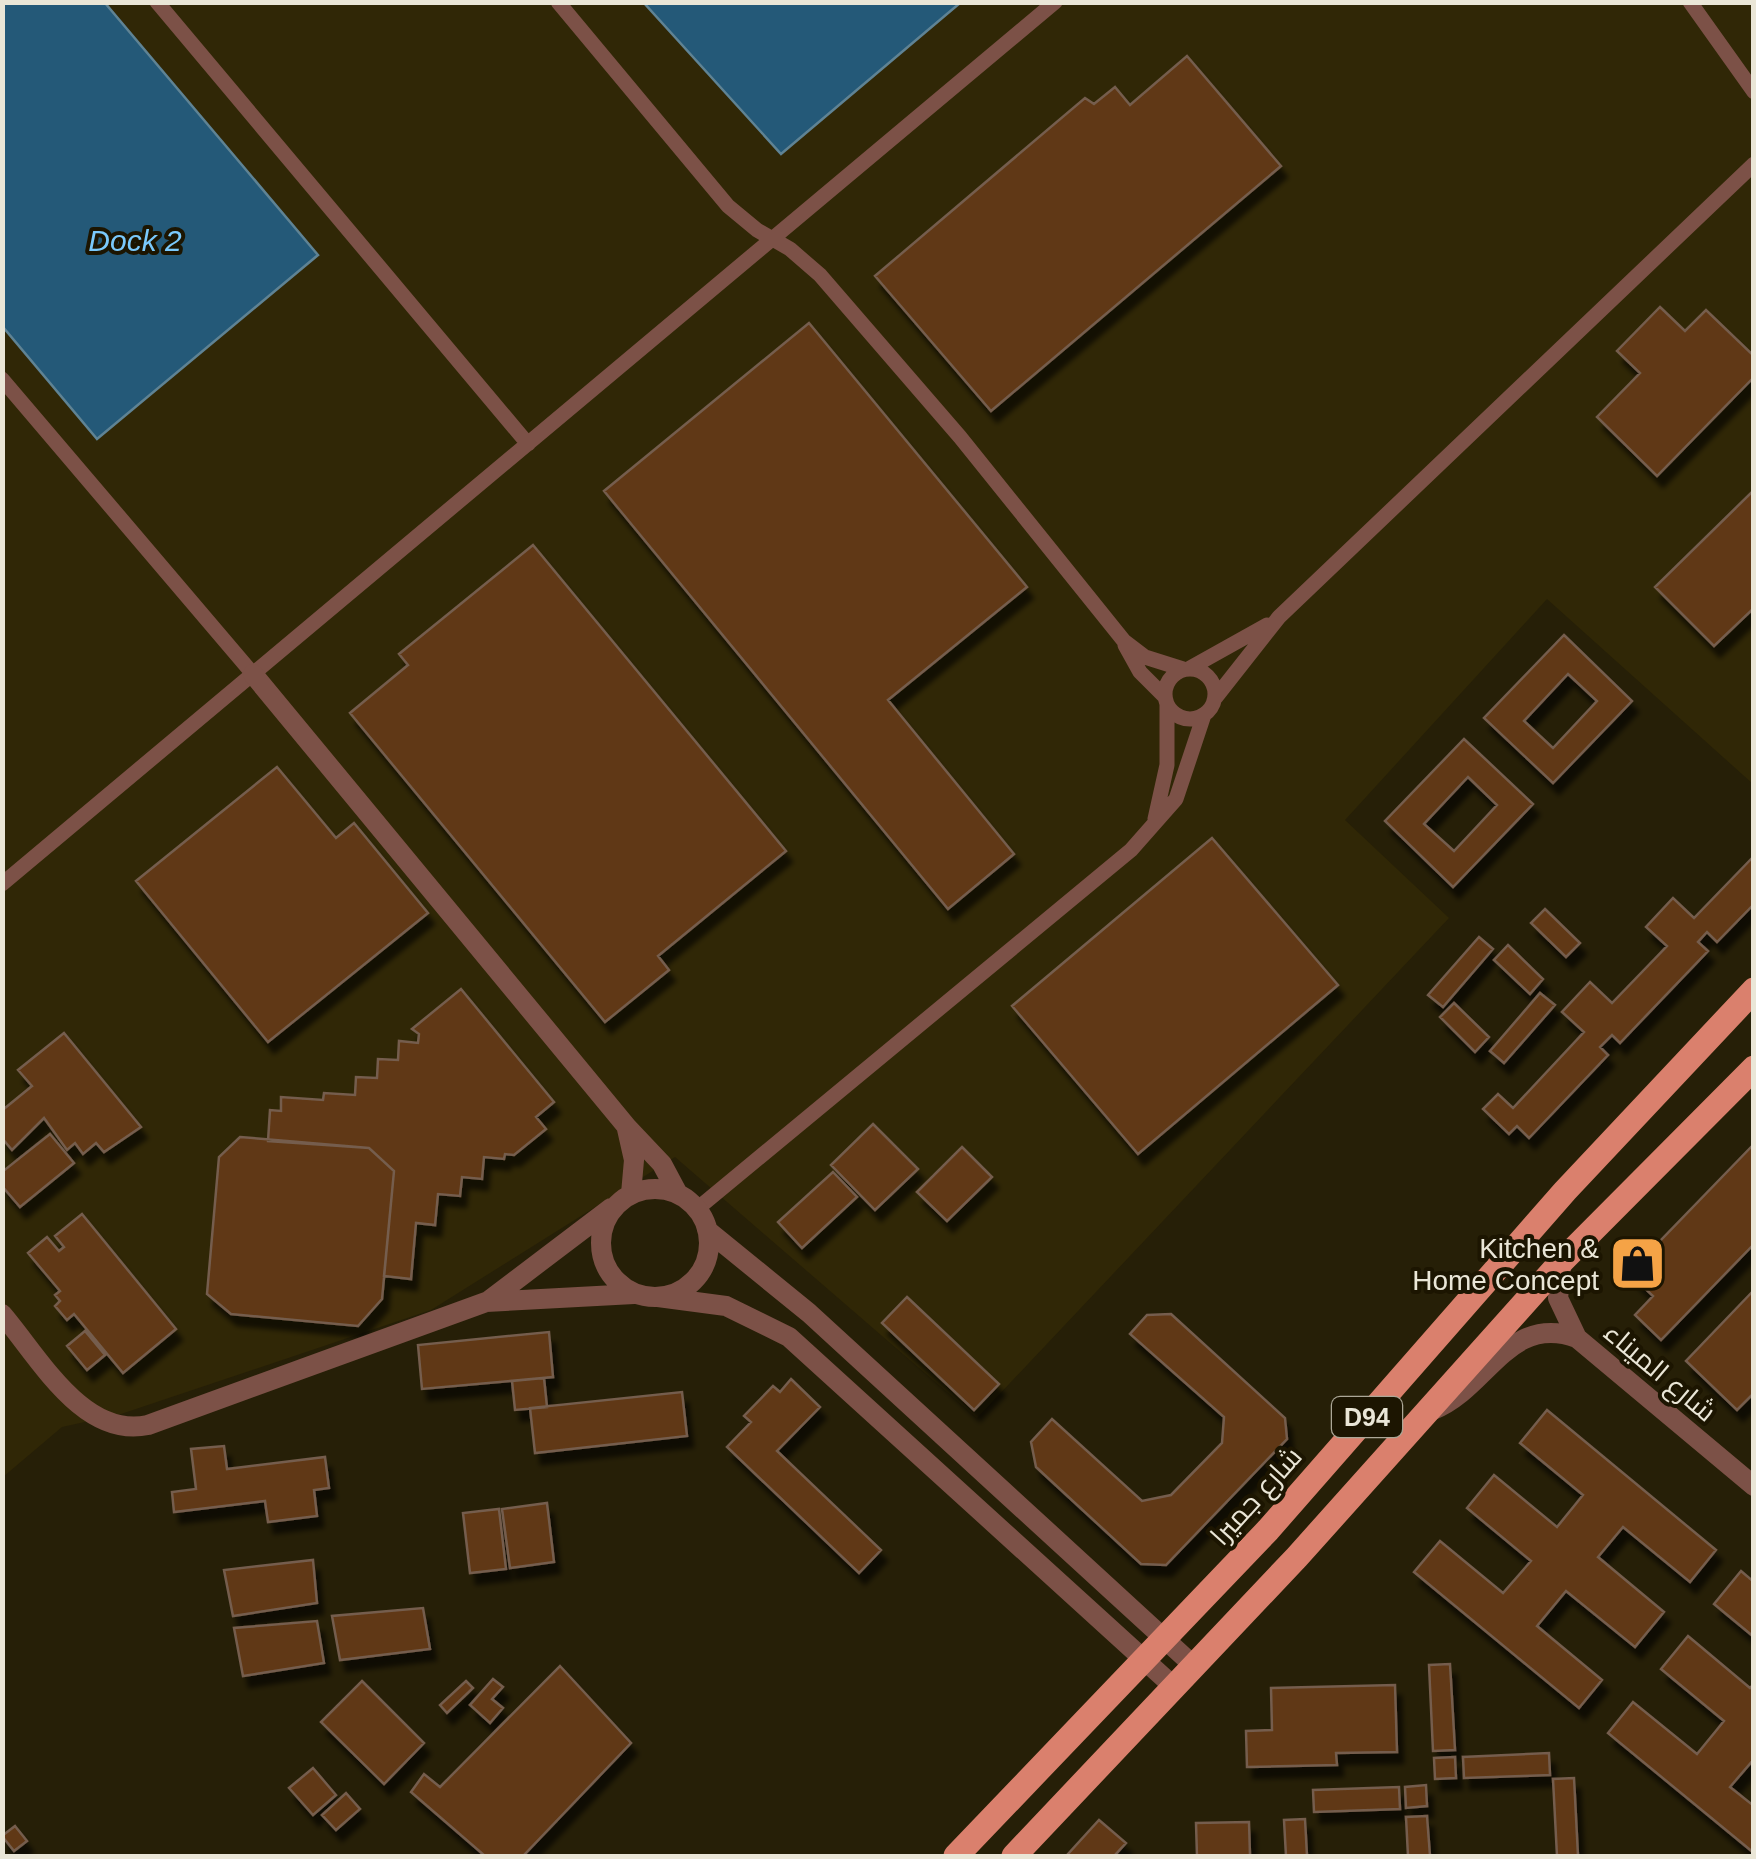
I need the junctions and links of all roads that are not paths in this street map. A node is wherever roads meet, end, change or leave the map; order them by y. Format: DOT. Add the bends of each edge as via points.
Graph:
graph roads {
  1 [pos="158,2"];
  2 [pos="558,2"];
  3 [pos="1055,2"];
  4 [pos="1690,2"];
  5 [pos="1754,92"];
  6 [pos="1754,164"];
  7 [pos="773,239"];
  8 [pos="2,379"];
  9 [pos="528,444"];
  10 [pos="1278,617"];
  11 [pos="1124,641"];
  12 [pos="1186,669"];
  13 [pos="253,674"];
  14 [pos="1216,697"];
  15 [pos="1166,701"];
  16 [pos="1204,716"];
  17 [pos="1154,823"];
  18 [pos="2,884"];
  19 [pos="1754,990"];
  20 [pos="1754,1068"];
  21 [pos="627,1127"];
  22 [pos="678,1194"];
  23 [pos="624,1199"];
  24 [pos="697,1209"];
  25 [pos="708,1230"];
  26 [pos="1562,1261"];
  27 [pos="634,1294"];
  28 [pos="658,1298"];
  29 [pos="486,1302"];
  30 [pos="2,1314"];
  31 [pos="1577,1338"];
  32 [pos="1426,1412"];
  33 [pos="1754,1486"];
  34 [pos="1165,1638"];
  35 [pos="1144,1659"];
  36 [pos="1193,1665"];
  37 [pos="1174,1686"];
  38 [pos="956,1856"];
  39 [pos="1014,1856"];
  1 -- 9 [label="street"];
  2 -- 7 [label="street" via="728,206"];
  3 -- 7 [label="street"];
  4 -- 5 [label="street"];
  6 -- 10 [label="street"];
  7 -- 9 [label="street"];
  7 -- 11 [label="street" via="820,275"];
  8 -- 13 [label="street"];
  9 -- 13 [label="street"];
  10 -- 12 [label="street"];
  10 -- 14 [label="street"];
  11 -- 12 [label="street" via="1157,662"];
  11 -- 15 [label="street"];
  12 -- 14 [label="street" via="1212,680"];
  12 -- 15 [label="street" via="1169,680"];
  13 -- 18 [label="street"];
  13 -- 21 [label="street"];
  14 -- 16 [label="street"];
  15 -- 16 [label="street" via="1179,717"];
  15 -- 17 [label="street" via="1167,765"];
  16 -- 17 [label="street" via="1184,784"];
  17 -- 24 [label="street" via="1118,862"];
  19 -- 34 [label="main road, شارع جميرا / D94"];
  20 -- 26 [label="main road, D94"];
  21 -- 22 [label="street" via="662,1164"];
  21 -- 23 [label="street" via="634,1160"];
  22 -- 23 [label="street" via="647,1189"];
  22 -- 24 [label="street"];
  23 -- 27 [label="street" via="600,1235 601,1253 607,1270"];
  23 -- 29 [label="street"];
  24 -- 25 [label="street"];
  25 -- 28 [label="street" via="698,1276"];
  25 -- 34 [label="street" via="809,1313"];
  26 -- 31 [label="street" via="1558,1298"];
  26 -- 32 [label="main road, D94"];
  27 -- 28 [label="street"];
  27 -- 29 [label="street"];
  28 -- 35 [label="street" via="726,1306 789,1338"];
  29 -- 30 [label="street" via="139,1427 107,1424 85,1410"];
  31 -- 32 [label="street" via="1550,1332 1523,1337 1464,1393"];
  31 -- 33 [label="street, شارع الميناء"];
  32 -- 36 [label="main road, D94"];
  34 -- 35 [label="main road, شارع جميرا / D94"];
  34 -- 36 [label="street"];
  35 -- 37 [label="street"];
  35 -- 38 [label="main road, شارع جميرا / D94"];
  36 -- 37 [label="main road, D94"];
  37 -- 39 [label="main road, D94"];
}
